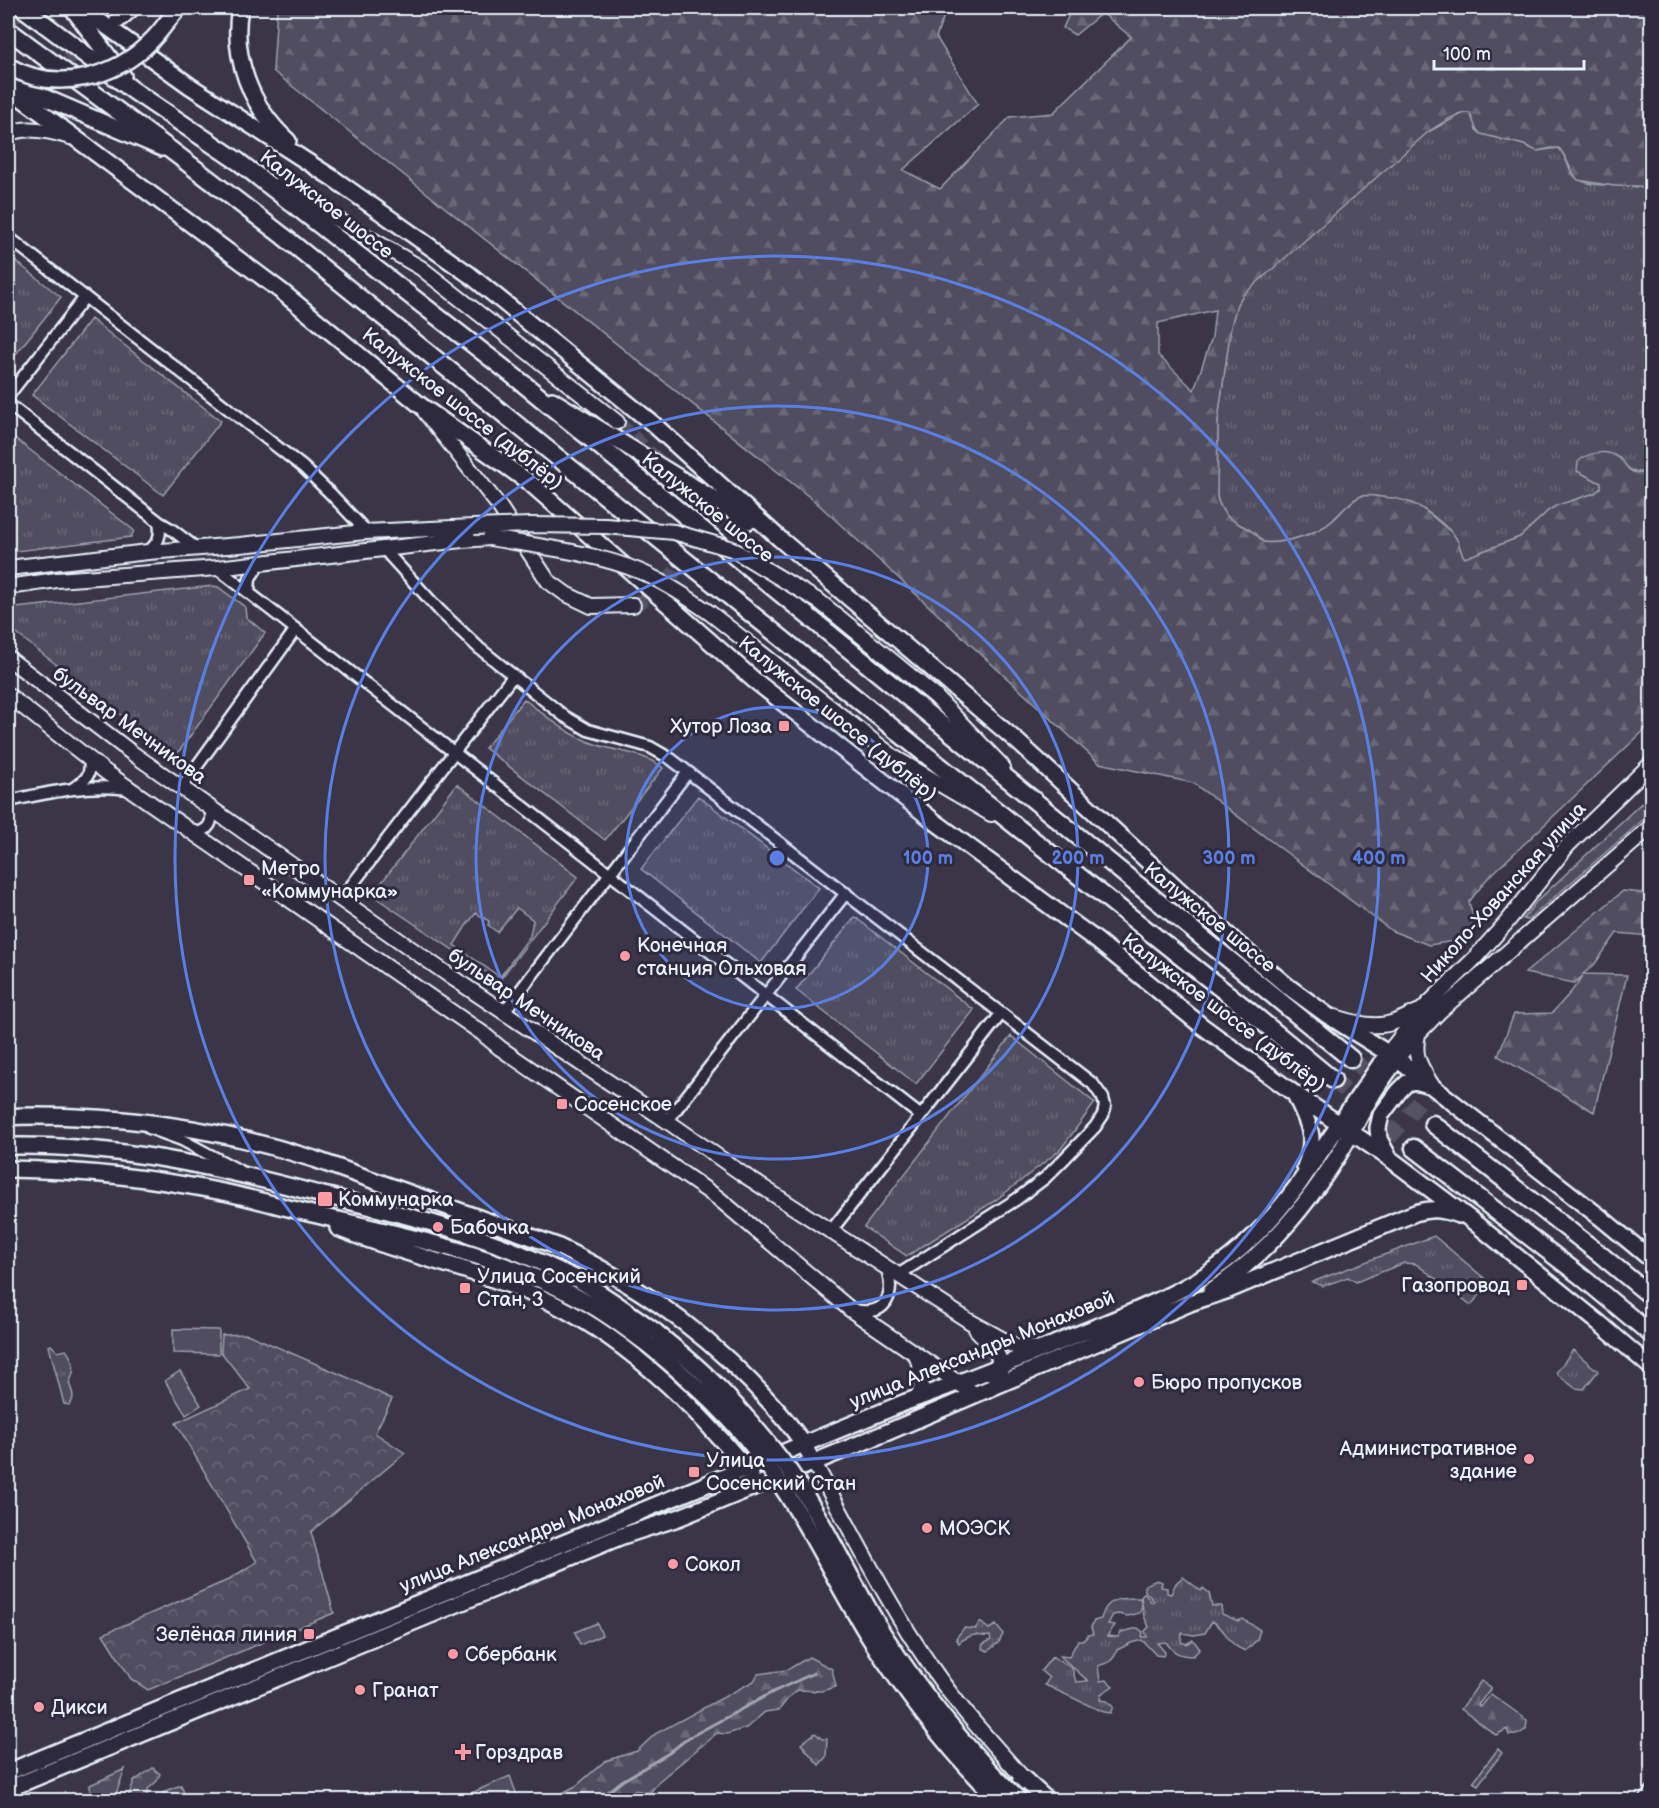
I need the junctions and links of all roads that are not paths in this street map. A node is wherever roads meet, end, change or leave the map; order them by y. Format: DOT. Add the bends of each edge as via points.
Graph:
graph roads {
  1 [pos="23,8"];
  2 [pos="72,8"];
  3 [pos="81,8"];
  4 [pos="132,8"];
  5 [pos="179,8"];
  6 [pos="240,8"];
  7 [pos="118,20"];
  8 [pos="8,30"];
  9 [pos="8,66"];
  10 [pos="8,81"];
  11 [pos="8,88"];
  12 [pos="134,91"];
  13 [pos="8,134"];
  14 [pos="77,140"];
  15 [pos="177,154"];
  16 [pos="239,162"];
  17 [pos="334,179"];
  18 [pos="8,237"];
  19 [pos="85,297"];
  20 [pos="520,381"];
  21 [pos="8,396"];
  22 [pos="8,404"];
  23 [pos="420,405"];
  24 [pos="617,422"];
  25 [pos="159,522"];
  26 [pos="364,529"];
  27 [pos="780,540"];
  28 [pos="196,548"];
  29 [pos="148,552"];
  30 [pos="388,555"];
  31 [pos="260,563"];
  32 [pos="8,568"];
  33 [pos="217,568"];
  34 [pos="8,587"];
  35 [pos="249,592"];
  36 [pos="633,605"];
  37 [pos="297,629"];
  38 [pos="8,658"];
  39 [pos="513,676"];
  40 [pos="8,695"];
  41 [pos="454,752"];
  42 [pos="89,758"];
  43 [pos="1652,763"];
  44 [pos="688,772"];
  45 [pos="181,788"];
  46 [pos="72,789"];
  47 [pos="131,789"];
  48 [pos="8,801"];
  49 [pos="1041,807"];
  50 [pos="210,808"];
  51 [pos="1652,826"];
  52 [pos="194,833"];
  53 [pos="1027,834"];
  54 [pos="609,873"];
  55 [pos="846,893"];
  56 [pos="340,899"];
  57 [pos="765,995"];
  58 [pos="1422,1010"];
  59 [pos="503,1013"];
  60 [pos="1001,1014"];
  61 [pos="1328,1015"];
  62 [pos="1418,1034"];
  63 [pos="1393,1056"];
  64 [pos="1351,1059"];
  65 [pos="1333,1080"];
  66 [pos="1432,1086"];
  67 [pos="1294,1094"];
  68 [pos="921,1116"];
  69 [pos="8,1117"];
  70 [pos="121,1120"];
  71 [pos="667,1121"];
  72 [pos="1433,1124"];
  73 [pos="1346,1128"];
  74 [pos="8,1146"];
  75 [pos="1414,1148"];
  76 [pos="1333,1149"];
  77 [pos="1389,1158"];
  78 [pos="8,1169"];
  79 [pos="249,1175"];
  80 [pos="1298,1185"];
  81 [pos="288,1208"];
  82 [pos="1470,1219"];
  83 [pos="830,1232"];
  84 [pos="1652,1260"];
  85 [pos="886,1266"];
  86 [pos="898,1275"];
  87 [pos="1652,1297"];
  88 [pos="1190,1304"];
  89 [pos="851,1310"];
  90 [pos="969,1321"];
  91 [pos="1652,1335"];
  92 [pos="652,1338"];
  93 [pos="1042,1349"];
  94 [pos="916,1354"];
  95 [pos="1000,1367"];
  96 [pos="1652,1368"];
  97 [pos="959,1383"];
  98 [pos="983,1392"];
  99 [pos="918,1398"];
  100 [pos="804,1445"];
  101 [pos="814,1462"];
  102 [pos="745,1469"];
  103 [pos="758,1485"];
  104 [pos="8,1772"];
  105 [pos="1023,1778"];
  106 [pos="8,1789"];
  107 [pos="1652,1793"];
  108 [pos="999,1800"];
  109 [pos="1006,1800"];
  110 [pos="1019,1800"];
  111 [pos="1047,1800"];
  112 [pos="1646,1800"];
  1 -- 12 [label="highway, Калужское шоссе"];
  2 -- 12 [label="main road"];
  3 -- 17 [label="main road" via="190,86"];
  4 -- 7 [label="main road"];
  5 -- 9 [label="main road, bridge" via="130,60 104,73 53,80 20,73"];
  6 -- 17 [label="main road" via="240,52 252,94 264,116"];
  8 -- 15 [label="highway"];
  10 -- 15 [label="main road"];
  11 -- 14 [label="main road, Калужское шоссе (дублёр)"];
  12 -- 16 [label="highway, Калужское шоссе"];
  13 -- 14 [label="street" via="47,131"];
  14 -- 23 [label="main road, Калужское шоссе (дублёр)" via="281,291"];
  15 -- 53 [label="highway"];
  16 -- 20 [label="highway, Калужское шоссе"];
  16 -- 24 [label="street" via="421,268"];
  17 -- 27 [label="main road" via="479,282 652,423"];
  18 -- 19 [label="street"];
  19 -- 21 [label="street"];
  19 -- 26 [label="street" via="303,467"];
  20 -- 27 [label="main road"];
  20 -- 49 [label="highway, Калужское шоссе"];
  22 -- 25 [label="street"];
  23 -- 36 [label="street" via="499,506 548,581 591,606"];
  23 -- 67 [label="main road, Калужское шоссе (дублёр)" via="530,483 762,687"];
  25 -- 28 [label="street"];
  25 -- 29 [label="street" via="159,537"];
  27 -- 61 [label="main road" via="1019,743 1240,946"];
  28 -- 29 [label="street"];
  28 -- 49 [label="street, bridge" via="365,532 531,525 674,532 732,549 820,602 934,696"];
  29 -- 32 [label="street"];
  30 -- 39 [label="street" via="456,627"];
  31 -- 33 [label="street"];
  31 -- 35 [label="street" via="250,578"];
  31 -- 53 [label="street, bridge" via="490,538 586,555 638,571 674,588 710,613 895,758"];
  33 -- 34 [label="street"];
  33 -- 35 [label="street"];
  35 -- 37 [label="street"];
  37 -- 41 [label="street"];
  37 -- 45 [label="street"];
  38 -- 45 [label="street, бульвар Мечникова"];
  39 -- 41 [label="street"];
  39 -- 44 [label="street" via="580,726 650,747"];
  40 -- 42 [label="street"];
  41 -- 54 [label="street"];
  41 -- 56 [label="street"];
  42 -- 46 [label="street" via="89,775"];
  42 -- 47 [label="street"];
  43 -- 58 [label="street, Николо-Хованская улица" via="1568,845 1486,946"];
  44 -- 54 [label="street"];
  44 -- 55 [label="street"];
  45 -- 50 [label="street, бульвар Мечникова"];
  46 -- 47 [label="street"];
  46 -- 48 [label="street"];
  47 -- 52 [label="street"];
  49 -- 64 [label="highway, Калужское шоссе"];
  50 -- 52 [label="street" via="209,825"];
  50 -- 56 [label="street, бульвар Мечникова"];
  51 -- 62 [label="street, Николо-Хованская улица"];
  52 -- 89 [label="street" via="718,1198"];
  53 -- 65 [label="highway"];
  54 -- 57 [label="street"];
  54 -- 59 [label="street"];
  55 -- 57 [label="street"];
  55 -- 60 [label="street"];
  56 -- 59 [label="street, бульвар Мечникова"];
  57 -- 68 [label="street"];
  57 -- 71 [label="street"];
  58 -- 61 [label="street" via="1381,1025 1361,1025"];
  58 -- 63 [label="street, Николо-Хованская улица"];
  59 -- 71 [label="street, бульвар Мечникова"];
  60 -- 68 [label="street"];
  60 -- 86 [label="street" via="1098,1089 1105,1102 1103,1115 1064,1160 1031,1190"];
  61 -- 63 [label="main road"];
  62 -- 63 [label="street, Николо-Хованская улица"];
  62 -- 66 [label="street" via="1416,1059"];
  63 -- 66 [label="main road"];
  63 -- 73 [label="main road"];
  66 -- 77 [label="main road" via="1407,1083 1381,1115 1379,1139"];
  66 -- 84 [label="main road"];
  67 -- 73 [label="main road, Калужское шоссе (дублёр)"];
  67 -- 80 [label="main road" via="1312,1142"];
  68 -- 83 [label="street"];
  69 -- 70 [label="main road"];
  70 -- 79 [label="street" via="182,1140"];
  70 -- 100 [label="main road" via="224,1134 281,1149 592,1263 673,1313 725,1356 791,1425"];
  71 -- 83 [label="street, бульвар Мечникова"];
  72 -- 87 [label="highway"];
  73 -- 76 [label="main road"];
  73 -- 77 [label="main road, Калужское шоссе (дублёр)"];
  74 -- 79 [label="main road" via="111,1150"];
  75 -- 91 [label="highway"];
  76 -- 80 [label="main road, улица Александры Монаховой"];
  76 -- 88 [label="main road, улица Александры Монаховой" via="1314,1191 1272,1241 1242,1269"];
  77 -- 82 [label="main road, Калужское шоссе (дублёр)"];
  78 -- 81 [label="main road" via="122,1175 228,1193"];
  79 -- 92 [label="main road" via="486,1240 576,1278 616,1304"];
  80 -- 93 [label="main road, улица Александры Монаховой" via="1257,1233 1197,1280"];
  81 -- 92 [label="main road" via="491,1261 572,1294"];
  81 -- 102 [label="main road" via="356,1235 525,1291 587,1323 634,1355 672,1390"];
  82 -- 88 [label="main road, улица Александры Монаховой" via="1430,1209 1415,1213"];
  82 -- 96 [label="main road, Калужское шоссе (дублёр)"];
  83 -- 85 [label="street, бульвар Мечникова"];
  85 -- 86 [label="street, бульвар Мечникова"];
  85 -- 89 [label="street" via="891,1287 884,1306 874,1311"];
  86 -- 90 [label="street, бульвар Мечникова"];
  88 -- 98 [label="main road, улица Александры Монаховой"];
  89 -- 94 [label="street"];
  90 -- 93 [label="street, бульвар Мечникова" via="1016,1347"];
  90 -- 95 [label="street" via="995,1351"];
  92 -- 108 [label="main road, bridge" via="771,1469 871,1639 910,1696"];
  92 -- 110 [label="main road, bridge" via="706,1375 784,1463 915,1680 954,1730"];
  93 -- 95 [label="main road, улица Александры Монаховой"];
  94 -- 97 [label="street"];
  94 -- 99 [label="street" via="922,1381"];
  95 -- 97 [label="main road, улица Александры Монаховой"];
  95 -- 98 [label="street" via="1000,1375"];
  97 -- 98 [label="street"];
  97 -- 99 [label="main road, улица Александры Монаховой"];
  98 -- 101 [label="main road, улица Александры Монаховой"];
  99 -- 100 [label="main road, улица Александры Монаховой"];
  100 -- 101 [label="street"];
  100 -- 102 [label="main road, улица Александры Монаховой"];
  101 -- 103 [label="main road, улица Александры Монаховой"];
  101 -- 105 [label="street" via="897,1614 932,1668 971,1721"];
  102 -- 103 [label="main road"];
  102 -- 104 [label="main road, улица Александры Монаховой"];
  103 -- 106 [label="main road, улица Александры Монаховой" via="603,1544"];
  105 -- 109 [label="street"];
  105 -- 111 [label="main road"];
  107 -- 112 [label="street"];
}
